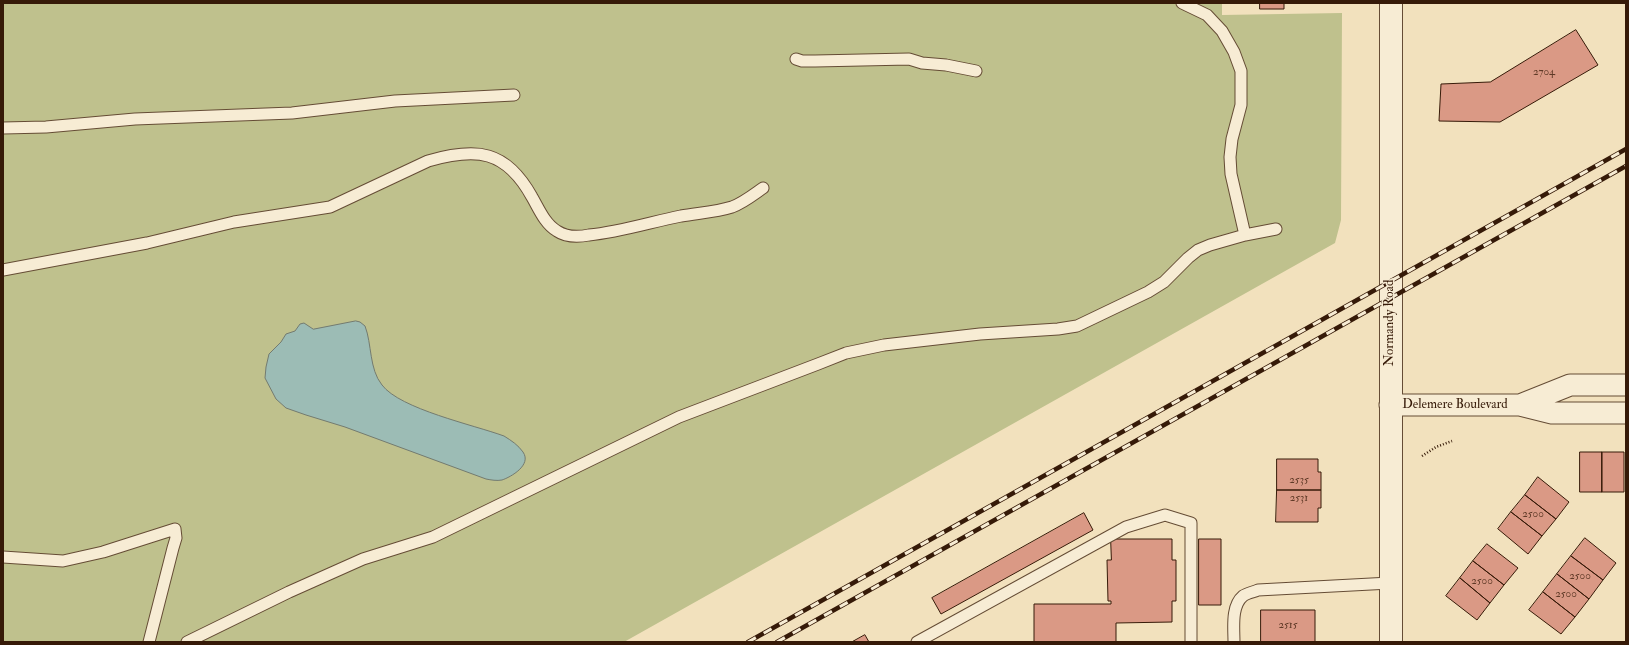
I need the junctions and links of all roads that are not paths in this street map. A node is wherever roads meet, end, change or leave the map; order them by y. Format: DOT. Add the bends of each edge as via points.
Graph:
graph roads {
  1 [pos="1182,3"];
  2 [pos="1391,3"];
  3 [pos="796,59"];
  4 [pos="976,71"];
  5 [pos="514,95"];
  6 [pos="3,128"];
  7 [pos="763,188"];
  8 [pos="1276,229"];
  9 [pos="1246,235"];
  10 [pos="3,270"];
  11 [pos="1626,385"];
  12 [pos="1390,405"];
  13 [pos="1520,405"];
  14 [pos="1626,413"];
  15 [pos="3,557"];
  16 [pos="1390,583"];
  17 [pos="149,642"];
  18 [pos="187,642"];
  19 [pos="917,642"];
  20 [pos="1191,642"];
  21 [pos="1234,642"];
  22 [pos="1391,642"];
  1 -- 9 [label="lane" via="1207,15 1222,31 1241,71 1241,105 1230,157 1231,174"];
  2 -- 12 [label="street, Normandy Road"];
  3 -- 4 [label="lane" via="910,59"];
  5 -- 6 [label="lane" via="395,101 292,113 135,119"];
  7 -- 10 [label="lane" via="726,208 590,235 568,235 557,232 550,226 526,186 508,166 499,159 472,152 428,160 330,207 234,222 147,243"];
  8 -- 9 [label="lane"];
  9 -- 18 [label="lane" via="1210,244 1198,250 1164,282 1077,326 980,334 846,353 679,417 433,537 357,561"];
  11 -- 13 [label="street, Delemere Boulevard" via="1570,385"];
  12 -- 13 [label="street, Delemere Boulevard"];
  12 -- 16 [label="street, Normandy Road"];
  13 -- 14 [label="street, Delemere Boulevard" via="1552,414"];
  15 -- 17 [label="lane" via="63,560 103,552 175,529 176,538"];
  16 -- 21 [label="lane" via="1258,590 1244,595 1238,602 1234,618"];
  16 -- 22 [label="street, Normandy Road"];
  19 -- 20 [label="lane" via="1126,527 1165,515 1191,523"];
}
